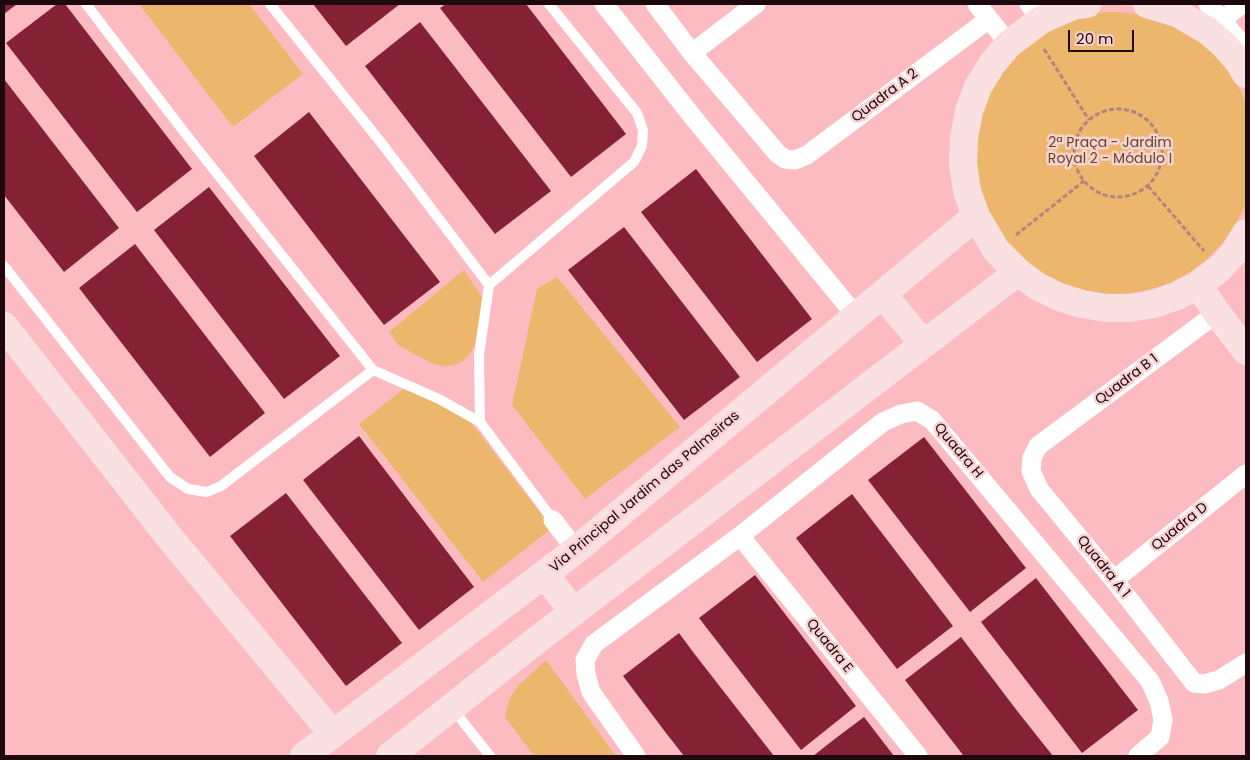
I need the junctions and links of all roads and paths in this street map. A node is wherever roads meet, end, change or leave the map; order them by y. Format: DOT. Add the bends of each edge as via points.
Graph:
graph roads {
  1 [pos="86,4"];
  2 [pos="270,4"];
  3 [pos="550,4"];
  4 [pos="604,4"];
  5 [pos="655,4"];
  6 [pos="756,4"];
  7 [pos="977,4"];
  8 [pos="1087,4"];
  9 [pos="1147,4"];
  10 [pos="1208,4"];
  11 [pos="1242,4"];
  12 [pos="1033,17"];
  13 [pos="990,19"];
  14 [pos="1214,26"];
  15 [pos="1009,44"];
  16 [pos="1246,49"];
  17 [pos="692,53"];
  18 [pos="1246,74"];
  19 [pos="1089,120"];
  20 [pos="1084,182"];
  21 [pos="1148,186"];
  22 [pos="976,216"];
  23 [pos="996,250"];
  24 [pos="1229,262"];
  25 [pos="4,266"];
  26 [pos="1018,272"];
  27 [pos="489,284"];
  28 [pos="883,295"];
  29 [pos="1217,313"];
  30 [pos="856,316"];
  31 [pos="4,326"];
  32 [pos="924,344"];
  33 [pos="1246,351"];
  34 [pos="373,370"];
  35 [pos="480,422"];
  36 [pos="1038,446"];
  37 [pos="1246,474"];
  38 [pos="553,520"];
  39 [pos="740,536"];
  40 [pos="576,550"];
  41 [pos="545,575"];
  42 [pos="1114,580"];
  43 [pos="574,612"];
  44 [pos="1246,664"];
  45 [pos="452,708"];
  46 [pos="332,733"];
  47 [pos="304,756"];
  48 [pos="390,756"];
  49 [pos="490,756"];
  50 [pos="636,756"];
  51 [pos="918,756"];
  52 [pos="1138,756"];
  1 -- 34 [label="lane"];
  2 -- 27 [label="lane"];
  3 -- 27 [label="lane" via="638,113 643,130 642,146 634,162"];
  4 -- 30 [label="street"];
  5 -- 17 [label="street"];
  6 -- 17 [label="street"];
  7 -- 13 [label="street"];
  8 -- 12 [label="street"];
  9 -- 14 [label="street"];
  10 -- 14 [label="street"];
  11 -- 14 [label="street"];
  12 -- 15 [label="street"];
  12 -- 19 [label="path"];
  13 -- 15 [label="street"];
  13 -- 17 [label="street, Quadra A 2" via="807,155 795,160 785,160 778,154"];
  14 -- 16 [label="street"];
  14 -- 18 [label="street"];
  15 -- 22 [label="street" via="978,87 965,129 963,164 967,191"];
  19 -- 20 [label="path" via="1077,136 1074,151 1076,167"];
  19 -- 21 [label="path" via="1095,114 1112,108 1126,109 1150,121 1160,138 1162,157"];
  20 -- 21 [label="path" via="1109,196 1125,197"];
  20 -- 23 [label="path"];
  21 -- 24 [label="path"];
  22 -- 23 [label="street"];
  22 -- 28 [label="street, Via Principal Jardim das Palmeiras"];
  23 -- 26 [label="street"];
  24 -- 26 [label="street" via="1177,296 1130,308 1106,308 1059,297"];
  24 -- 29 [label="street"];
  25 -- 34 [label="lane" via="170,477 188,489 207,492 220,486"];
  26 -- 32 [label="street"];
  27 -- 35 [label="lane" via="479,355"];
  28 -- 30 [label="street, Via Principal Jardim das Palmeiras"];
  28 -- 32 [label="street"];
  29 -- 33 [label="street"];
  29 -- 36 [label="street, Quadra B 1"];
  30 -- 40 [label="street, Via Principal Jardim das Palmeiras"];
  31 -- 46 [label="street" via="170,538"];
  32 -- 43 [label="street"];
  34 -- 35 [label="lane" via="439,399"];
  35 -- 38 [label="lane"];
  36 -- 42 [label="street, Quadra A 1" via="1032,458 1031,471 1040,489"];
  37 -- 42 [label="street, Quadra D"];
  38 -- 40 [label="street"];
  39 -- 50 [label="street, Quadra H" via="594,644 585,660 591,692"];
  39 -- 51 [label="street, Quadra E"];
  39 -- 52 [label="street, Quadra H" via="883,422 901,414 917,412 932,420 1150,681 1163,720 1160,737"];
  40 -- 41 [label="street, Via Principal Jardim das Palmeiras"];
  41 -- 43 [label="street"];
  41 -- 46 [label="street, Via Principal Jardim das Palmeiras"];
  42 -- 44 [label="street, Quadra A 1" via="1194,683 1219,680"];
  43 -- 45 [label="street"];
  45 -- 48 [label="street"];
  45 -- 49 [label="lane"];
  46 -- 47 [label="street, Via Principal Jardim das Palmeiras"];
}
